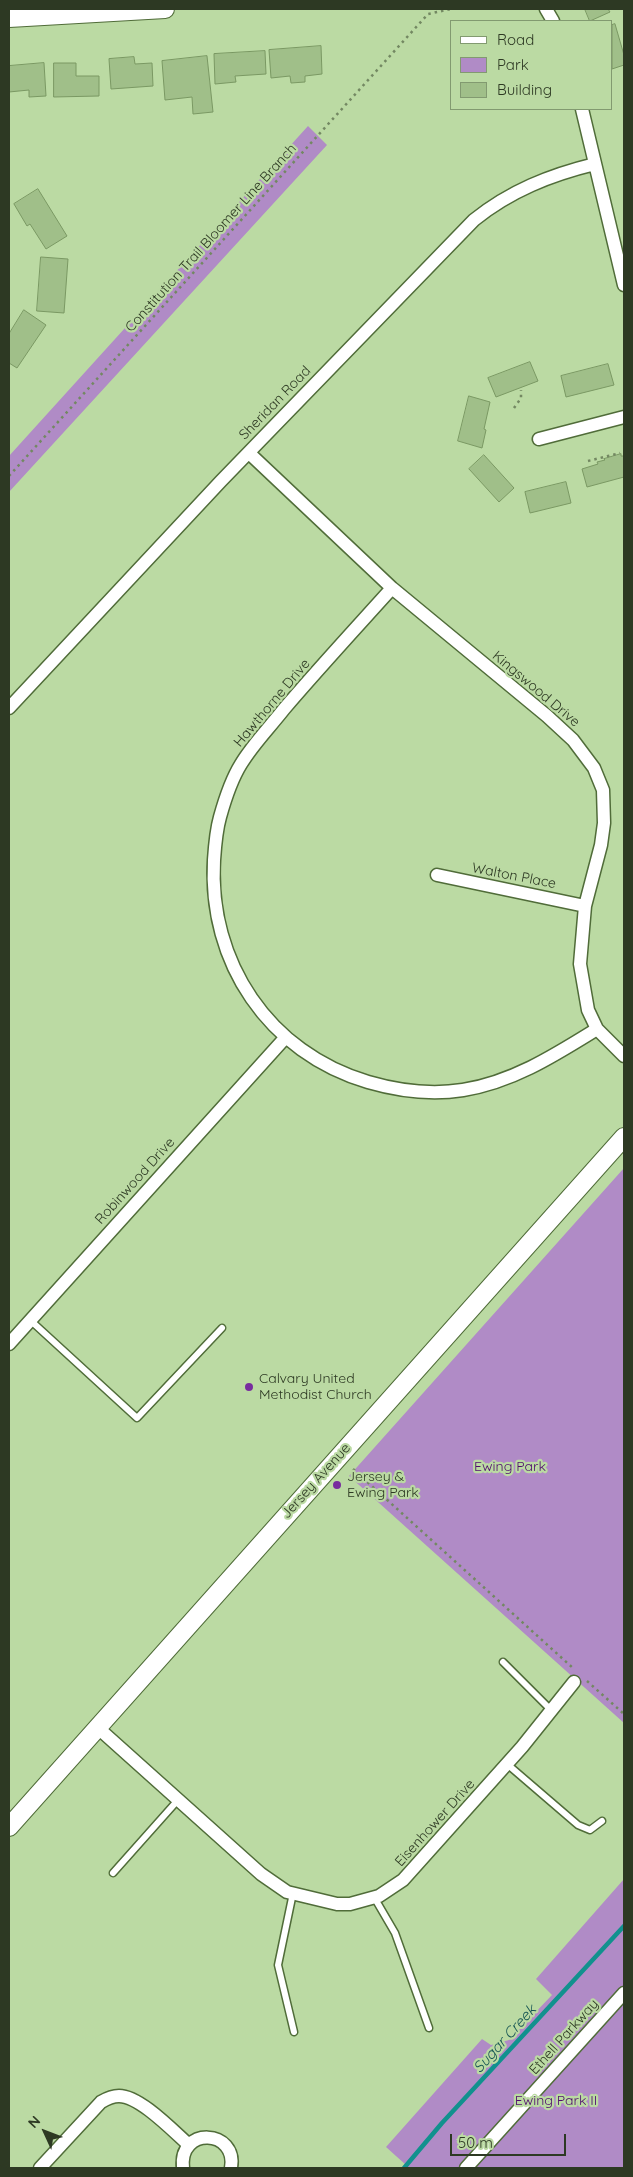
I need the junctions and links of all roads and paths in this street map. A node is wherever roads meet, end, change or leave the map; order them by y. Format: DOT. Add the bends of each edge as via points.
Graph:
graph roads {
  1 [pos="165,9"];
  2 [pos="451,9"];
  3 [pos="546,9"];
  4 [pos="9,18"];
  5 [pos="552,20"];
  6 [pos="582,110"];
  7 [pos="595,164"];
  8 [pos="624,284"];
  9 [pos="521,390"];
  10 [pos="514,408"];
  11 [pos="624,417"];
  12 [pos="539,439"];
  13 [pos="620,452"];
  14 [pos="249,453"];
  15 [pos="588,461"];
  16 [pos="9,476"];
  17 [pos="392,588"];
  18 [pos="9,708"];
  19 [pos="437,875"];
  20 [pos="585,906"];
  21 [pos="597,1029"];
  22 [pos="285,1038"];
  23 [pos="624,1056"];
  24 [pos="624,1137"];
  25 [pos="30,1320"];
  26 [pos="222,1328"];
  27 [pos="9,1344"];
  28 [pos="353,1469"];
  29 [pos="503,1662"];
  30 [pos="580,1679"];
  31 [pos="551,1710"];
  32 [pos="624,1714"];
  33 [pos="97,1727"];
  34 [pos="507,1764"];
  35 [pos="178,1800"];
  36 [pos="11,1821"];
  37 [pos="602,1821"];
  38 [pos="113,1874"];
  39 [pos="293,1893"];
  40 [pos="374,1897"];
  41 [pos="624,1993"];
  42 [pos="430,2028"];
  43 [pos="294,2032"];
  44 [pos="188,2145"];
  45 [pos="40,2168"];
  46 [pos="183,2168"];
  47 [pos="231,2168"];
  48 [pos="466,2168"];
  1 -- 4 [label="street"];
  2 -- 16 [label="path, Constitution Trail Bloomer Line Branch" via="428,14"];
  3 -- 5 [label="street"];
  6 -- 7 [label="street"];
  7 -- 8 [label="street"];
  7 -- 14 [label="street, Sheridan Road" via="549,177 522,189 474,220"];
  9 -- 10 [label="path" via="521,398"];
  11 -- 12 [label="street"];
  13 -- 15 [label="path"];
  14 -- 17 [label="street, Kingswood Drive"];
  14 -- 18 [label="street, Sheridan Road"];
  17 -- 20 [label="street, Kingswood Drive" via="547,716 573,740 594,768 603,790 604,822"];
  17 -- 22 [label="street, Hawthorne Drive" via="253,747 233,780 219,819 213,878 223,939 246,991"];
  19 -- 20 [label="street, Walton Place"];
  20 -- 21 [label="street, Kingswood Drive" via="580,964 588,1010"];
  21 -- 22 [label="street, Hawthorne Drive" via="512,1077 442,1092 396,1090 353,1078 314,1059"];
  21 -- 23 [label="street, Kingswood Drive"];
  22 -- 25 [label="street, Robinwood Drive"];
  24 -- 33 [label="street, Jersey Avenue"];
  25 -- 26 [label="lane" via="138,1418"];
  25 -- 27 [label="street, Robinwood Drive"];
  28 -- 30 [label="path"];
  29 -- 31 [label="lane"];
  30 -- 31 [label="street, Eisenhower Drive"];
  30 -- 32 [label="path"];
  31 -- 34 [label="street, Eisenhower Drive"];
  33 -- 35 [label="street, Eisenhower Drive"];
  33 -- 36 [label="street, Jersey Avenue"];
  34 -- 37 [label="lane" via="578,1825 590,1830"];
  34 -- 40 [label="street, Eisenhower Drive" via="403,1880"];
  35 -- 38 [label="lane"];
  35 -- 39 [label="street, Eisenhower Drive" via="261,1874"];
  39 -- 40 [label="street, Eisenhower Drive" via="337,1904"];
  39 -- 43 [label="lane" via="278,1965"];
  40 -- 42 [label="lane" via="395,1933"];
  41 -- 48 [label="street, Ethell Parkway"];
  44 -- 45 [label="street" via="137,2102 119,2096 109,2097 91,2111"];
  44 -- 46 [label="street"];
  44 -- 47 [label="street" via="202,2137 218,2139 229,2151"];
}
